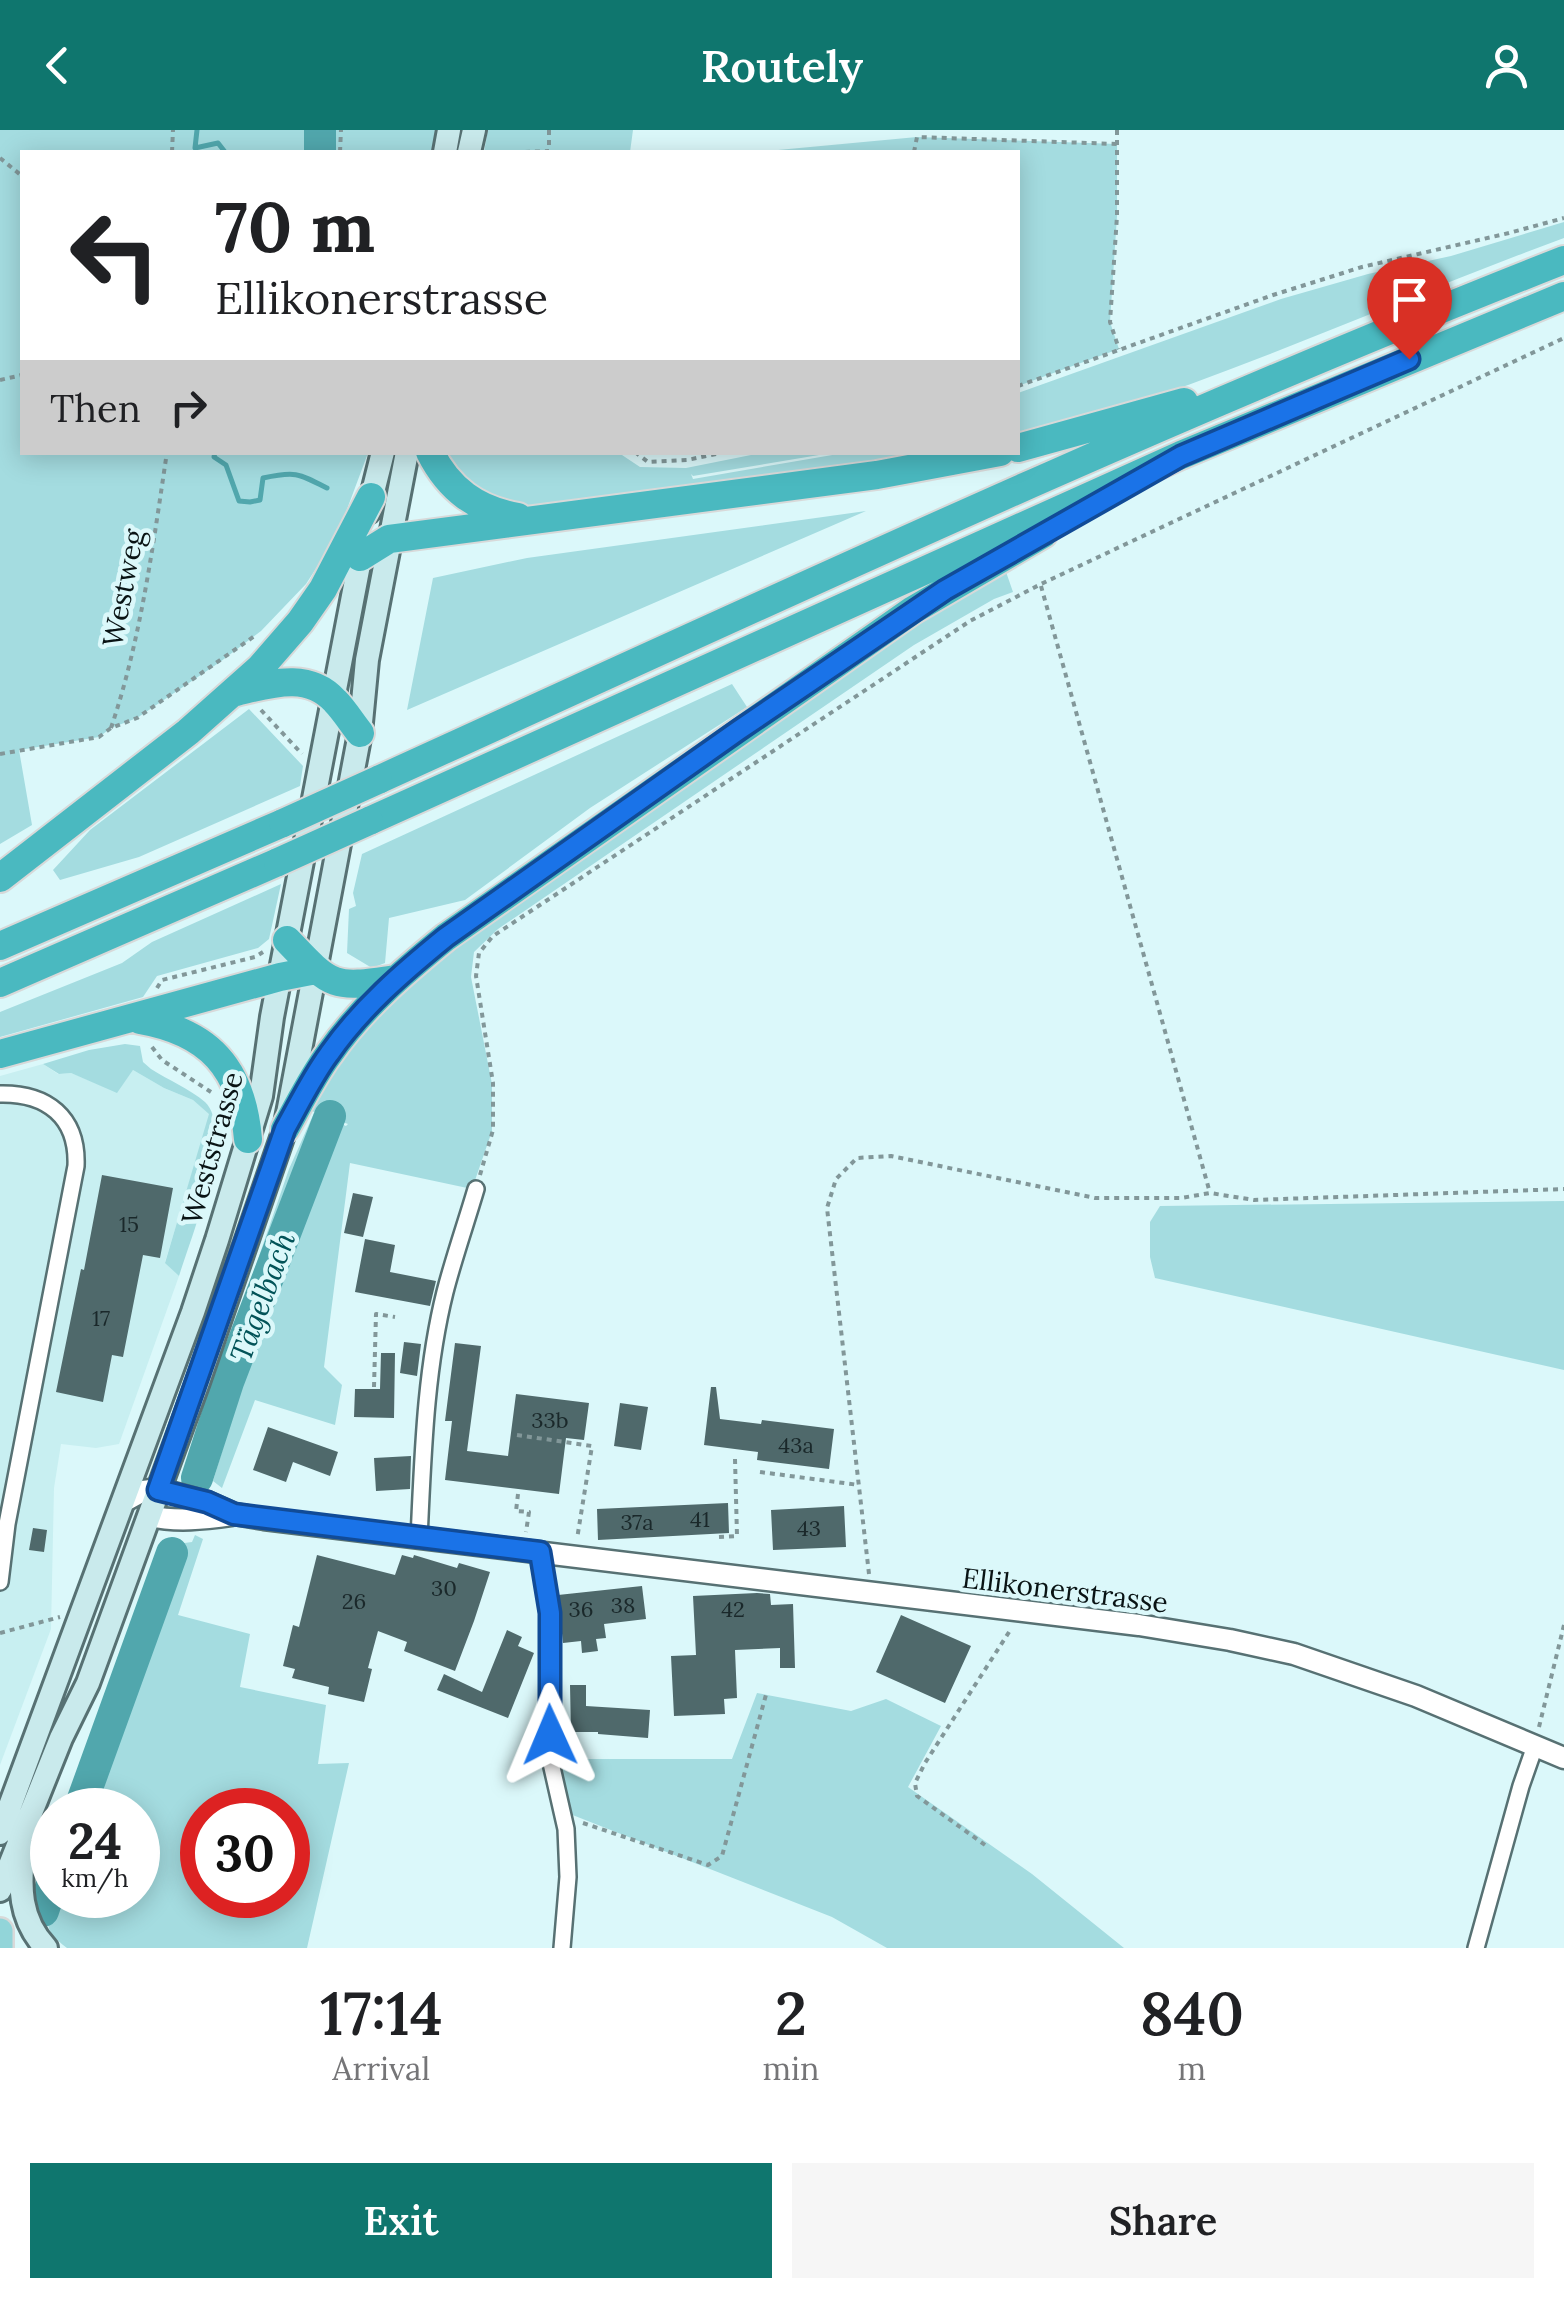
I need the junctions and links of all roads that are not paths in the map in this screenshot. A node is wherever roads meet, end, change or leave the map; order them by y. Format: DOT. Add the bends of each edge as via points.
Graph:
graph roads {
  1 [pos="1564,260"];
  2 [pos="1564,296"];
  3 [pos="1305,366"];
  4 [pos="1020,447"];
  5 [pos="381,455"];
  6 [pos="406,455"];
  7 [pos="432,455"];
  8 [pos="984,455"];
  9 [pos="1181,456"];
  10 [pos="371,497"];
  11 [pos="559,518"];
  12 [pos="389,539"];
  13 [pos="360,558"];
  14 [pos="226,674"];
  15 [pos="334,698"];
  16 [pos="360,733"];
  17 [pos="0,878"];
  18 [pos="287,940"];
  19 [pos="0,946"];
  20 [pos="316,970"];
  21 [pos="280,977"];
  22 [pos="396,980"];
  23 [pos="0,983"];
  24 [pos="141,1030"];
  25 [pos="0,1054"];
  26 [pos="0,1094"];
  27 [pos="285,1129"];
  28 [pos="248,1138"];
  29 [pos="476,1189"];
  30 [pos="164,1491"];
  31 [pos="123,1502"];
  32 [pos="204,1511"];
  33 [pos="155,1517"];
  34 [pos="420,1532"];
  35 [pos="540,1552"];
  36 [pos="0,1582"];
  37 [pos="1535,1746"];
  38 [pos="1564,1758"];
  39 [pos="26,1827"];
  40 [pos="0,1834"];
  41 [pos="0,1890"];
  42 [pos="46,1948"];
  43 [pos="562,1948"];
  44 [pos="1476,1948"];
  1 -- 3 [label="highway"];
  2 -- 9 [label="highway"];
  3 -- 4 [label="highway"];
  3 -- 19 [label="highway, bridge"];
  5 -- 10 [label="main road, Weststrasse"];
  6 -- 12 [label="main road"];
  7 -- 11 [label="highway" via="450,483 476,504 506,515"];
  8 -- 11 [label="highway"];
  9 -- 22 [label="highway" via="913,610 514,888"];
  9 -- 23 [label="highway, bridge"];
  10 -- 13 [label="main road, Weststrasse"];
  10 -- 14 [label="highway" via="336,566 283,642"];
  11 -- 12 [label="highway"];
  12 -- 13 [label="highway"];
  12 -- 16 [label="main road"];
  13 -- 15 [label="main road, Weststrasse"];
  14 -- 15 [label="highway" via="307,684"];
  14 -- 17 [label="highway" via="156,758"];
  15 -- 16 [label="highway"];
  15 -- 18 [label="main road, Weststrasse"];
  16 -- 20 [label="main road"];
  18 -- 20 [label="highway"];
  18 -- 21 [label="main road, Weststrasse"];
  20 -- 21 [label="highway"];
  20 -- 22 [label="highway" via="350,986"];
  20 -- 27 [label="main road"];
  21 -- 24 [label="highway"];
  21 -- 28 [label="main road, Weststrasse"];
  22 -- 27 [label="highway" via="328,1056"];
  24 -- 25 [label="highway"];
  24 -- 28 [label="highway" via="170,1026 216,1055 240,1094"];
  26 -- 36 [label="street" via="51,1106 77,1147"];
  27 -- 30 [label="main road"];
  28 -- 31 [label="main road, Weststrasse"];
  29 -- 34 [label="street" via="442,1308 425,1415"];
  30 -- 31 [label="street" via="143,1491"];
  30 -- 32 [label="street, Ellikonerstrasse"];
  30 -- 33 [label="main road"];
  31 -- 40 [label="main road, Weststrasse"];
  32 -- 33 [label="street, Ellikonerstrasse"];
  32 -- 34 [label="street, Ellikonerstrasse"];
  33 -- 39 [label="main road"];
  34 -- 35 [label="street, Ellikonerstrasse"];
  35 -- 37 [label="street, Ellikonerstrasse" via="1230,1640 1294,1654 1416,1696"];
  35 -- 43 [label="street" via="550,1613 551,1764 566,1829"];
  37 -- 38 [label="street, Ellikonerstrasse"];
  37 -- 44 [label="street"];
  39 -- 41 [label="main road"];
  39 -- 42 [label="main road" via="19,1886 26,1918"];
}
